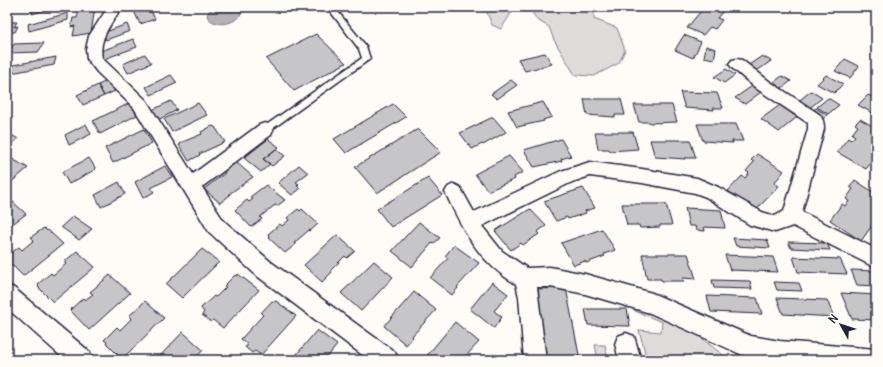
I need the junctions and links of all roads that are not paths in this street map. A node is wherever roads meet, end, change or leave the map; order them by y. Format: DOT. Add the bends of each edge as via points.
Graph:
graph roads {
  1 [pos="115,7"];
  2 [pos="330,7"];
  3 [pos="737,64"];
  4 [pos="265,130"];
  5 [pos="191,185"];
  6 [pos="454,192"];
  7 [pos="792,216"];
  8 [pos="470,223"];
  9 [pos="876,258"];
  10 [pos="525,278"];
  11 [pos="7,295"];
  12 [pos="82,360"];
  13 [pos="386,360"];
  14 [pos="535,360"];
  15 [pos="876,360"];
  1 -- 5 [label="street" via="96,36 93,50 95,60 140,104"];
  2 -- 4 [label="lane" via="363,48 366,60"];
  3 -- 7 [label="street" via="816,122"];
  4 -- 5 [label="street"];
  5 -- 13 [label="street" via="216,226 237,246"];
  6 -- 8 [label="street"];
  7 -- 8 [label="street" via="775,224 757,219 697,186 590,169 567,176"];
  7 -- 9 [label="street"];
  8 -- 10 [label="street" via="481,242 503,264"];
  10 -- 14 [label="street"];
  10 -- 15 [label="street" via="550,277 578,282 652,303 749,347"];
  11 -- 12 [label="street"];
}
